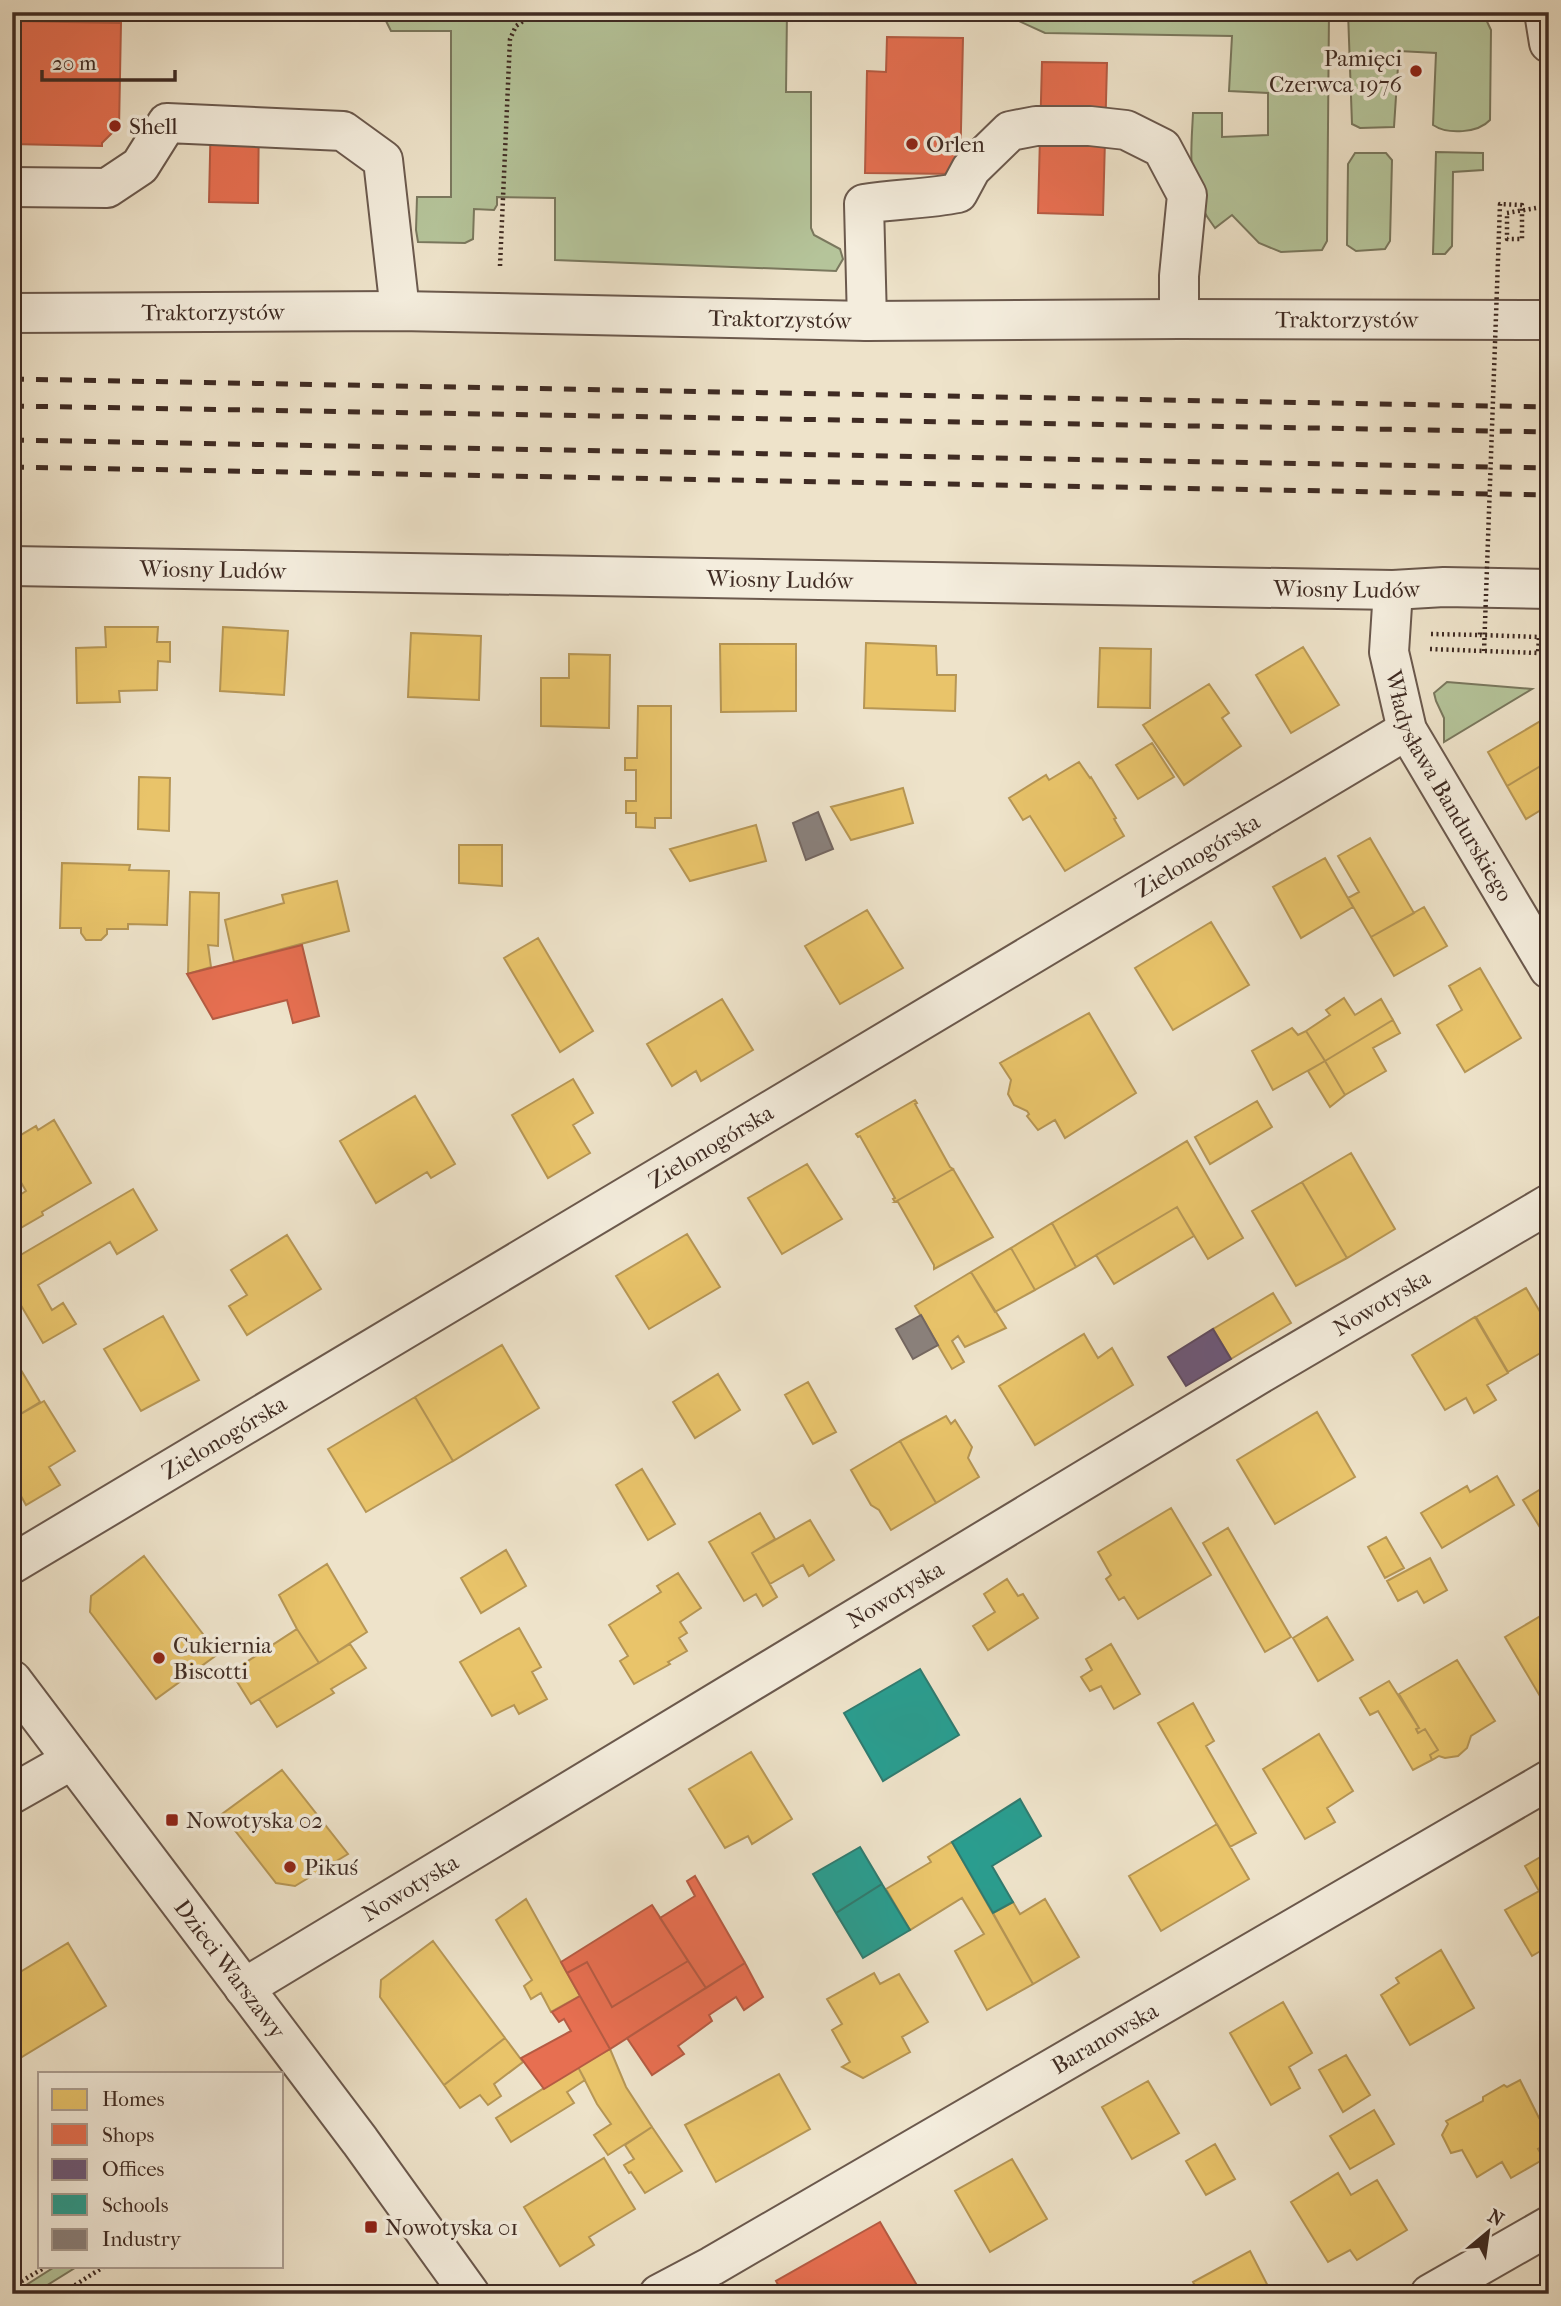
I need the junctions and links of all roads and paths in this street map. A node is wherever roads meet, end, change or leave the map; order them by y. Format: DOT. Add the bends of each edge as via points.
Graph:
graph roads {
  1 [pos="537,12"];
  2 [pos="1544,12"];
  3 [pos="1549,43"];
  4 [pos="12,187"];
  5 [pos="1536,208"];
  6 [pos="500,267"];
  7 [pos="400,311"];
  8 [pos="12,313"];
  9 [pos="1179,318"];
  10 [pos="1549,320"];
  11 [pos="867,321"];
  12 [pos="12,566"];
  13 [pos="1549,589"];
  14 [pos="1393,590"];
  15 [pos="1480,608"];
  16 [pos="1480,635"];
  17 [pos="1484,651"];
  18 [pos="1408,730"];
  19 [pos="1549,969"];
  20 [pos="1549,1204"];
  21 [pos="12,1564"];
  22 [pos="12,1680"];
  23 [pos="72,1760"];
  24 [pos="1549,1780"];
  25 [pos="12,1794"];
  26 [pos="244,1987"];
  27 [pos="1549,2226"];
  28 [pos="44,2268"];
  29 [pos="102,2268"];
  30 [pos="12,2287"];
  31 [pos="61,2294"];
  32 [pos="470,2294"];
  33 [pos="659,2294"];
  34 [pos="1430,2294"];
  1 -- 6 [label="path" via="516,26 510,39"];
  2 -- 3 [label="street"];
  4 -- 7 [label="street" via="107,188 140,166 167,123 343,131 383,160"];
  5 -- 17 [label="path, bridge" via="1507,213 1507,239 1522,239 1522,205 1500,204"];
  7 -- 8 [label="street, Traktorzystów"];
  7 -- 11 [label="street, Traktorzystów"];
  9 -- 10 [label="street, Traktorzystów"];
  9 -- 11 [label="street, Traktorzystów"];
  9 -- 11 [label="street" via="1187,195 1162,148 1126,130 1036,126 1010,131 971,169 958,193 864,204"];
  12 -- 14 [label="street, Wiosny Ludów"];
  13 -- 14 [label="street, Wiosny Ludów"];
  14 -- 18 [label="street, Władysława Bandurskiego" via="1389,652"];
  15 -- 16 [label="path, bridge"];
  16 -- 17 [label="path" via="1431,634 1430,649"];
  16 -- 17 [label="path" via="1539,637 1538,653"];
  18 -- 19 [label="street, Władysława Bandurskiego"];
  18 -- 21 [label="street, Zielonogórska"];
  20 -- 26 [label="street, Nowotyska"];
  22 -- 23 [label="street, Dzieci Warszawy"];
  23 -- 25 [label="street"];
  23 -- 26 [label="street, Dzieci Warszawy"];
  24 -- 33 [label="street, Baranowska"];
  26 -- 32 [label="street, Dzieci Warszawy"];
  27 -- 34 [label="street"];
  28 -- 30 [label="path"];
  29 -- 31 [label="path"];
}
